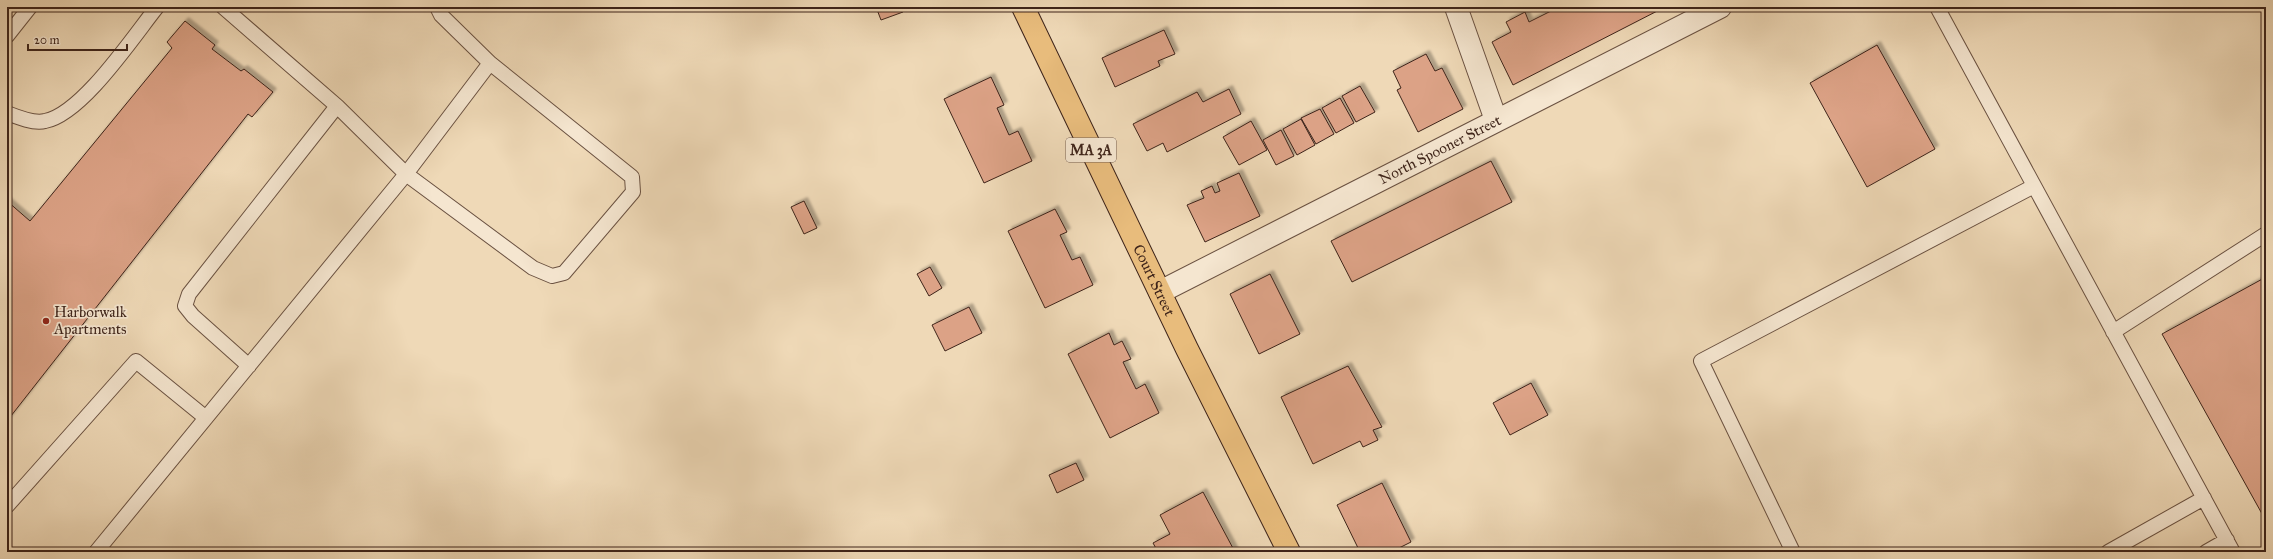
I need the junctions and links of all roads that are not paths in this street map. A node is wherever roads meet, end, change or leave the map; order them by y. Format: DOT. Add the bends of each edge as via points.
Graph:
graph roads {
  1 [pos="30,7"];
  2 [pos="157,7"];
  3 [pos="223,7"];
  4 [pos="437,7"];
  5 [pos="1023,7"];
  6 [pos="1456,7"];
  7 [pos="1720,7"];
  8 [pos="1937,7"];
  9 [pos="7,36"];
  10 [pos="490,63"];
  11 [pos="337,106"];
  12 [pos="7,113"];
  13 [pos="1496,120"];
  14 [pos="406,174"];
  15 [pos="2034,186"];
  16 [pos="2266,234"];
  17 [pos="1160,292"];
  18 [pos="2113,332"];
  19 [pos="249,366"];
  20 [pos="206,418"];
  21 [pos="2204,498"];
  22 [pos="7,506"];
  23 [pos="2230,546"];
  24 [pos="96,552"];
  25 [pos="1287,552"];
  26 [pos="1794,552"];
  27 [pos="2108,552"];
  28 [pos="2206,552"];
  1 -- 9 [label="lane"];
  2 -- 12 [label="lane" via="94,86 68,112 45,122 19,118"];
  3 -- 11 [label="lane"];
  4 -- 10 [label="lane" via="441,15"];
  5 -- 17 [label="main road, Court Street / MA 3A"];
  6 -- 13 [label="street"];
  7 -- 13 [label="street, North Spooner Street"];
  8 -- 15 [label="lane"];
  10 -- 14 [label="lane"];
  10 -- 14 [label="lane" via="632,178 632,192 564,273 552,276 533,268"];
  11 -- 14 [label="lane"];
  11 -- 19 [label="lane" via="189,294 185,306 193,316"];
  13 -- 17 [label="street, North Spooner Street"];
  14 -- 19 [label="lane"];
  15 -- 18 [label="lane"];
  15 -- 26 [label="lane" via="1701,361"];
  16 -- 18 [label="lane"];
  17 -- 25 [label="main road, Court Street / MA 3A"];
  18 -- 21 [label="lane"];
  19 -- 20 [label="lane"];
  20 -- 22 [label="lane" via="136,361"];
  20 -- 24 [label="lane"];
  21 -- 23 [label="lane"];
  21 -- 27 [label="lane"];
  23 -- 28 [label="lane"];
}
